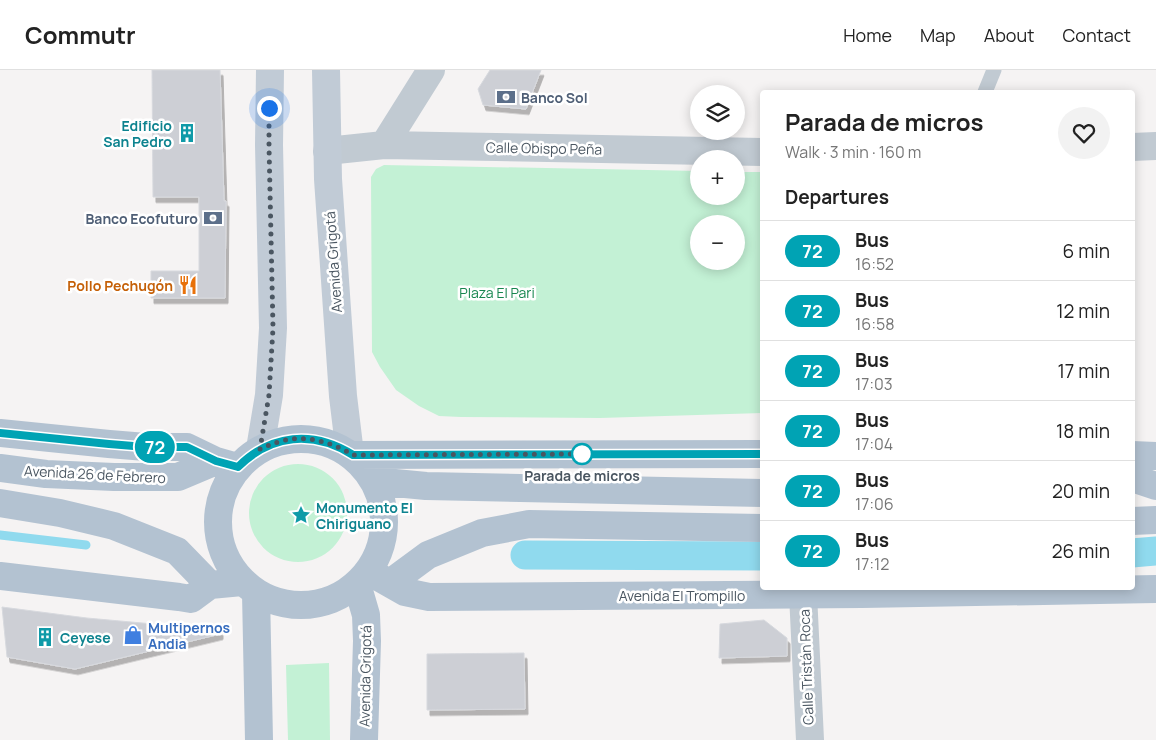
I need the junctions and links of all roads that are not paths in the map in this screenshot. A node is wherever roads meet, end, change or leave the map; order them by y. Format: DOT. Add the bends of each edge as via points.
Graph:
graph roads {
  1 [pos="270,70"];
  2 [pos="314,70"];
  3 [pos="326,70"];
  4 [pos="431,70"];
  5 [pos="994,70"];
  6 [pos="986,90"];
  7 [pos="384,145"];
  8 [pos="1156,146"];
  9 [pos="1135,147"];
  10 [pos="327,151"];
  11 [pos="760,152"];
  12 [pos="328,179"];
  13 [pos="0,432"];
  14 [pos="260,449"];
  15 [pos="352,454"];
  16 [pos="760,454"];
  17 [pos="1135,455"];
  18 [pos="1156,456"];
  19 [pos="227,464"];
  20 [pos="0,468"];
  21 [pos="1135,479"];
  22 [pos="374,482"];
  23 [pos="1156,487"];
  24 [pos="1135,488"];
  25 [pos="760,493"];
  26 [pos="0,503"];
  27 [pos="1156,520"];
  28 [pos="1135,521"];
  29 [pos="760,528"];
  30 [pos="0,576"];
  31 [pos="372,579"];
  32 [pos="210,585"];
  33 [pos="249,587"];
  34 [pos="1156,590"];
  35 [pos="803,594"];
  36 [pos="259,740"];
  37 [pos="364,740"];
  38 [pos="810,740"];
  1 -- 14 [label="main road" via="273,328 269,395"];
  2 -- 12 [label="main road" via="318,142"];
  3 -- 10 [label="main road, Avenida Grigotá"];
  4 -- 7 [label="street"];
  5 -- 6 [label="lane"];
  7 -- 10 [label="street, Calle Obispo Peña"];
  7 -- 11 [label="street, Calle Obispo Peña"];
  8 -- 9 [label="street"];
  10 -- 12 [label="main road, Avenida Grigotá"];
  12 -- 15 [label="main road, Avenida Grigotá" via="343,396"];
  13 -- 19 [label="main road" via="146,447 187,447"];
  14 -- 15 [label="main road" via="283,440 306,439 329,443"];
  14 -- 19 [label="main road"];
  15 -- 16 [label="main road"];
  15 -- 22 [label="main road"];
  17 -- 18 [label="main road"];
  19 -- 20 [label="main road, Avenida 26 de Febrero" via="178,478 46,474"];
  19 -- 33 [label="main road" via="228,482 217,514 217,531 230,567"];
  21 -- 23 [label="main road"];
  22 -- 25 [label="main road" via="426,486"];
  22 -- 31 [label="main road" via="380,495 384,524"];
  23 -- 24 [label="main road"];
  26 -- 32 [label="main road" via="114,526 177,551"];
  27 -- 28 [label="main road"];
  29 -- 31 [label="main road" via="529,524 482,533"];
  30 -- 32 [label="main road" via="191,600"];
  31 -- 33 [label="main road" via="326,602 308,605 272,601"];
  31 -- 35 [label="main road, Avenida El Trompillo" via="429,597"];
  31 -- 37 [label="main road, Avenida Grigotá" via="366,615"];
  32 -- 33 [label="main road"];
  33 -- 36 [label="main road"];
  34 -- 35 [label="main road, Avenida El Trompillo"];
  35 -- 38 [label="street, Calle Tristán Roca"];
}
